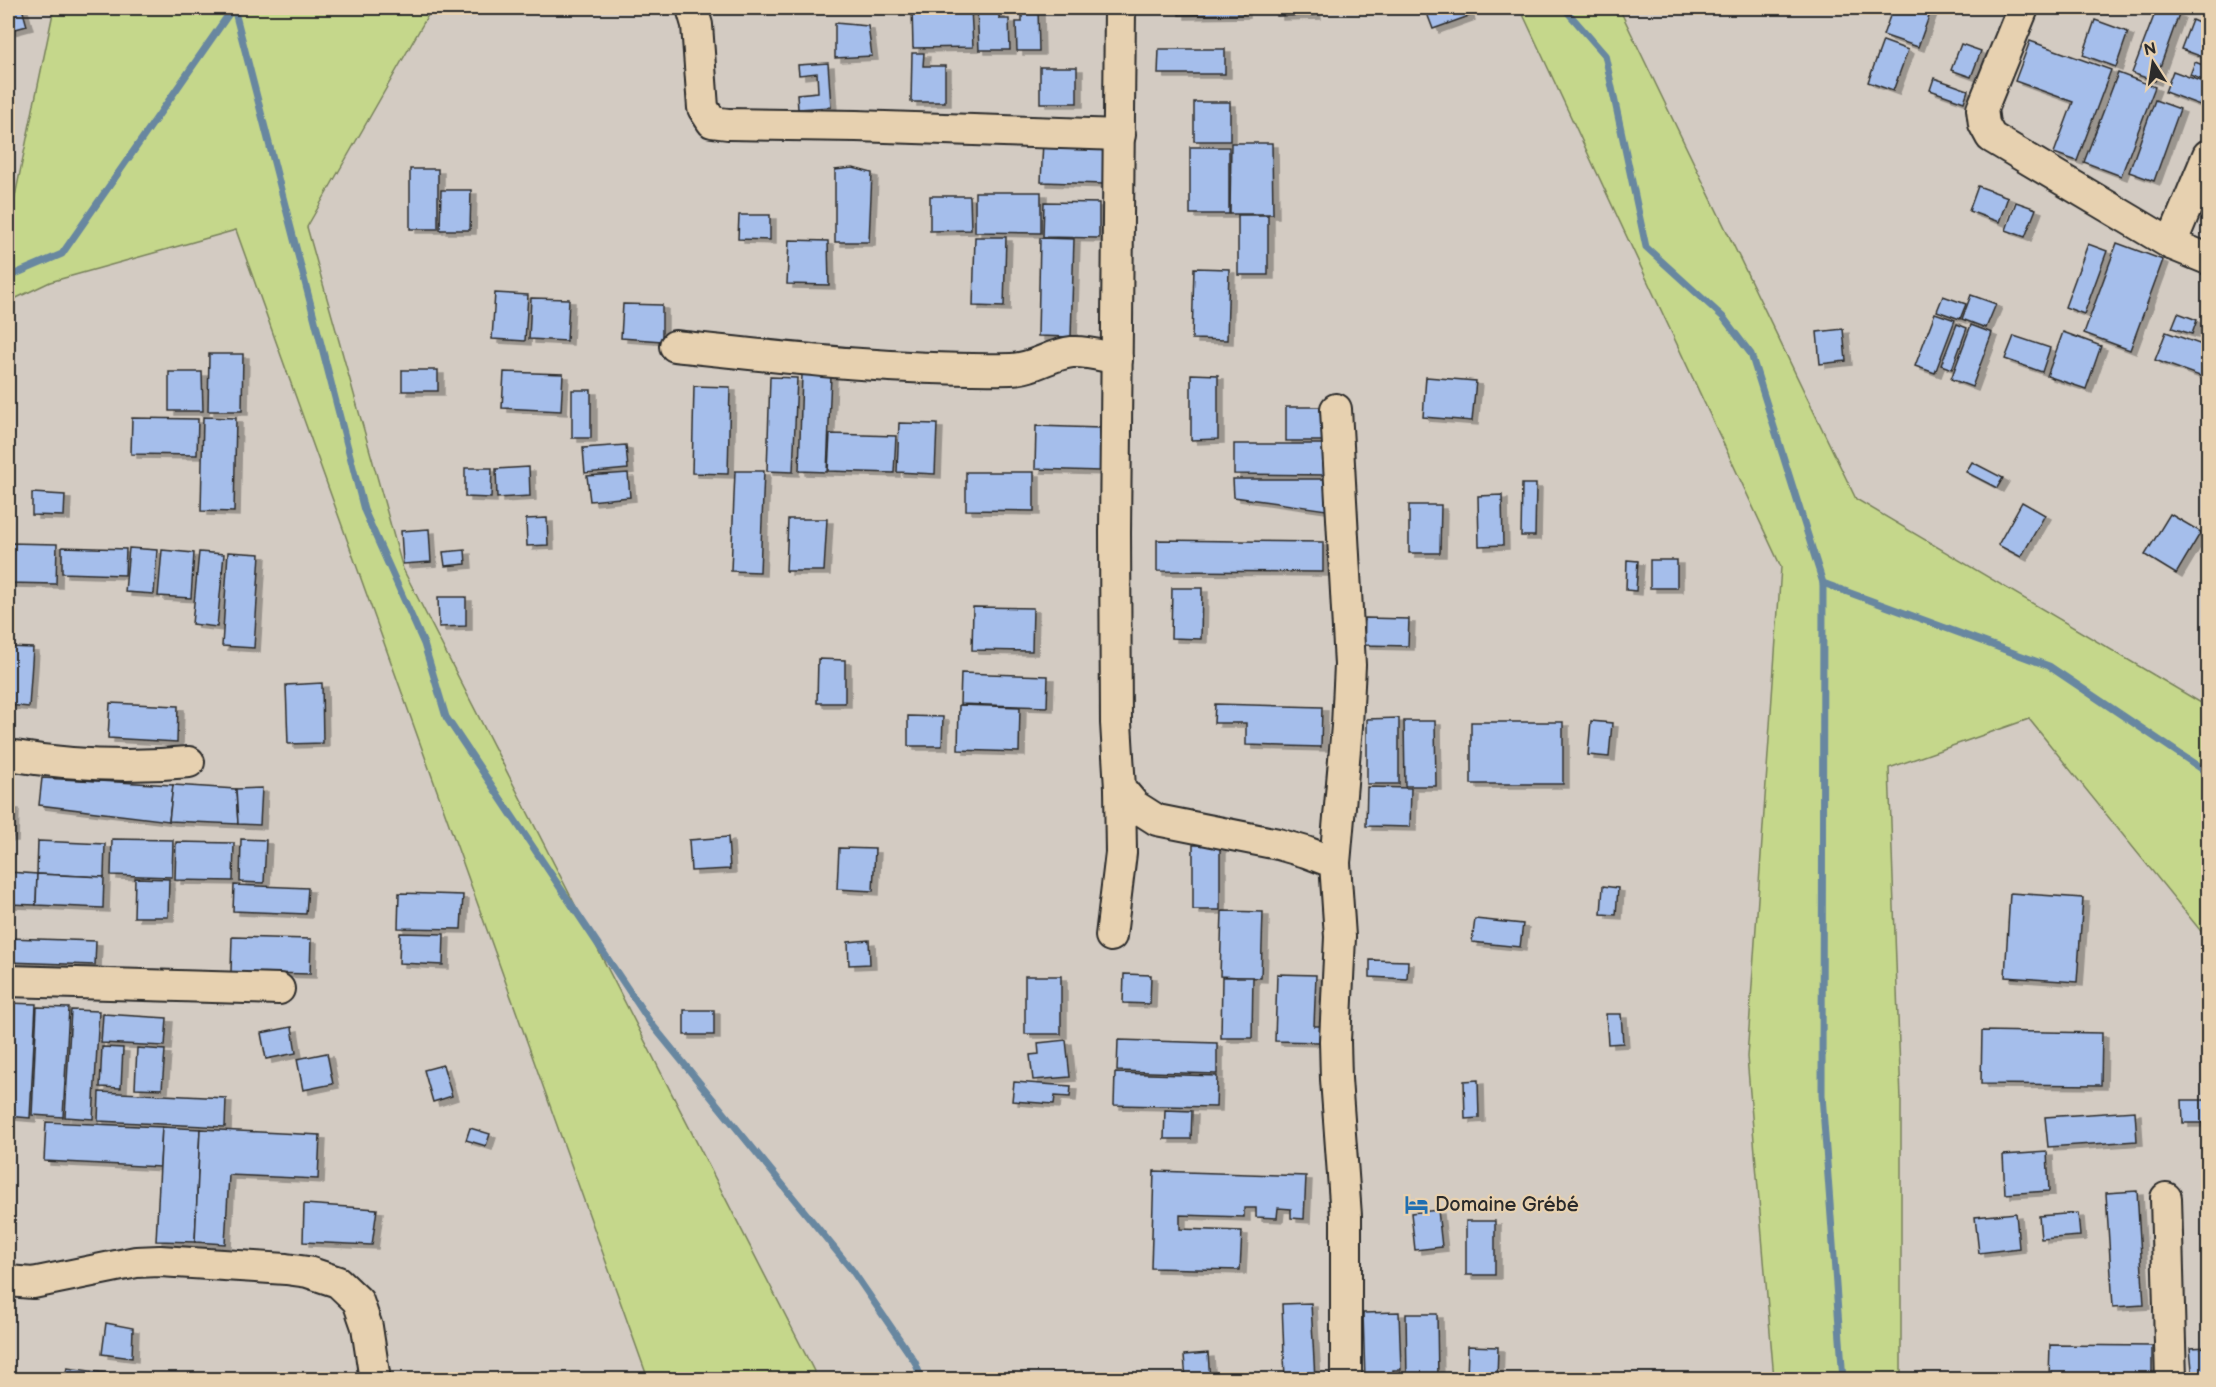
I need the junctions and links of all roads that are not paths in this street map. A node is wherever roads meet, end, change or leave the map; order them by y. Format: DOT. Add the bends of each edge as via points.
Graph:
graph roads {
  1 [pos="692,8"];
  2 [pos="1120,8"];
  3 [pos="2023,8"];
  4 [pos="1120,135"];
  5 [pos="2208,155"];
  6 [pos="2171,244"];
  7 [pos="2208,259"];
  8 [pos="675,346"];
  9 [pos="1117,359"];
  10 [pos="1336,409"];
  11 [pos="8,754"];
  12 [pos="189,762"];
  13 [pos="1120,788"];
  14 [pos="1335,863"];
  15 [pos="1111,936"];
  16 [pos="8,981"];
  17 [pos="279,989"];
  18 [pos="2166,1198"];
  19 [pos="8,1281"];
  20 [pos="375,1380"];
  21 [pos="1346,1380"];
  22 [pos="2171,1380"];
  1 -- 4 [label="street" via="697,25 703,108 712,122"];
  2 -- 4 [label="street"];
  3 -- 6 [label="street" via="1982,109 1991,137"];
  4 -- 9 [label="street"];
  5 -- 6 [label="street"];
  6 -- 7 [label="street"];
  8 -- 9 [label="street" via="901,367 1014,369 1071,352"];
  9 -- 13 [label="street" via="1114,533"];
  10 -- 14 [label="street" via="1350,665"];
  11 -- 12 [label="street" via="68,763"];
  13 -- 14 [label="street" via="1136,806 1157,820 1278,844"];
  13 -- 15 [label="street" via="1120,879"];
  14 -- 21 [label="street" via="1340,937 1335,1069 1346,1216"];
  16 -- 17 [label="street"];
  18 -- 22 [label="street"];
  19 -- 20 [label="street" via="33,1283 136,1262 160,1261 308,1272 338,1282 358,1301 367,1327"];
}
